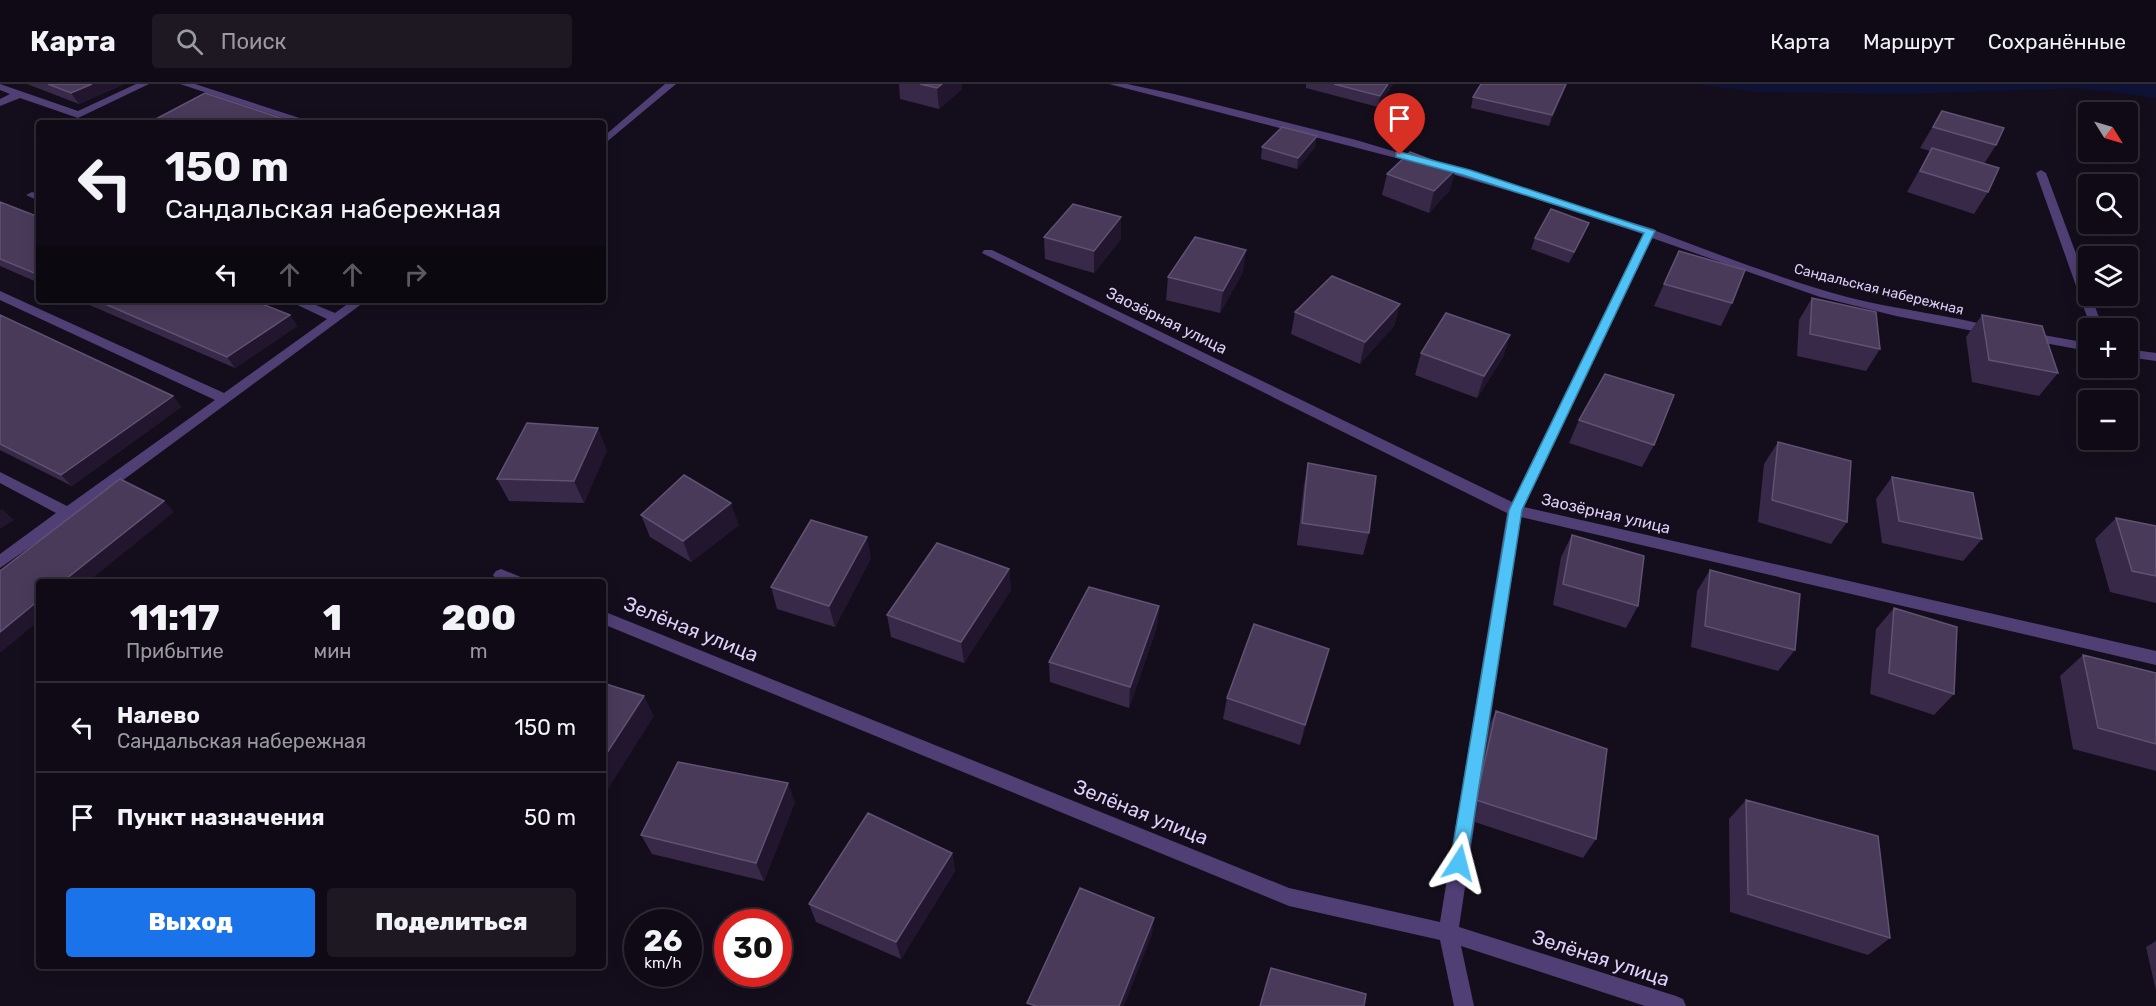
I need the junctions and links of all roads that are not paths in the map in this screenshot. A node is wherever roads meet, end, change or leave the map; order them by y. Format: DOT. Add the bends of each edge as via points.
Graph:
graph roads {
  1 [pos="144,84"];
  2 [pos="185,84"];
  3 [pos="671,84"];
  4 [pos="1114,84"];
  5 [pos="0,87"];
  6 [pos="19,94"];
  7 [pos="0,103"];
  8 [pos="300,120"];
  9 [pos="606,139"];
  10 [pos="2041,174"];
  11 [pos="1650,231"];
  12 [pos="988,253"];
  13 [pos="0,295"];
  14 [pos="300,303"];
  15 [pos="358,303"];
  16 [pos="337,318"];
  17 [pos="2093,318"];
  18 [pos="2078,345"];
  19 [pos="2138,355"];
  20 [pos="2156,357"];
  21 [pos="225,399"];
  22 [pos="0,477"];
  23 [pos="1515,510"];
  24 [pos="68,513"];
  25 [pos="0,562"];
  26 [pos="501,575"];
  27 [pos="511,579"];
  28 [pos="606,618"];
  29 [pos="2156,658"];
  30 [pos="1448,933"];
  31 [pos="1464,1006"];
  32 [pos="1676,1006"];
  1 -- 6 [label="street" via="78,116"];
  2 -- 8 [label="street"];
  3 -- 9 [label="street"];
  4 -- 11 [label="street, Сандальская набережная" via="1467,172"];
  5 -- 6 [label="street"];
  6 -- 7 [label="street"];
  10 -- 17 [label="street"];
  11 -- 18 [label="street, Сандальская набережная" via="1802,287 1936,321"];
  11 -- 23 [label="street"];
  12 -- 23 [label="street, Заозёрная улица"];
  13 -- 21 [label="street"];
  14 -- 16 [label="street"];
  15 -- 16 [label="street"];
  16 -- 21 [label="street"];
  19 -- 20 [label="street"];
  21 -- 24 [label="street"];
  22 -- 24 [label="street"];
  23 -- 29 [label="street, Заозёрная улица"];
  23 -- 30 [label="street"];
  24 -- 25 [label="street"];
  26 -- 27 [label="street"];
  28 -- 30 [label="street, Зелёная улица" via="1289,897"];
  30 -- 31 [label="street"];
  30 -- 32 [label="street, Зелёная улица"];
}
